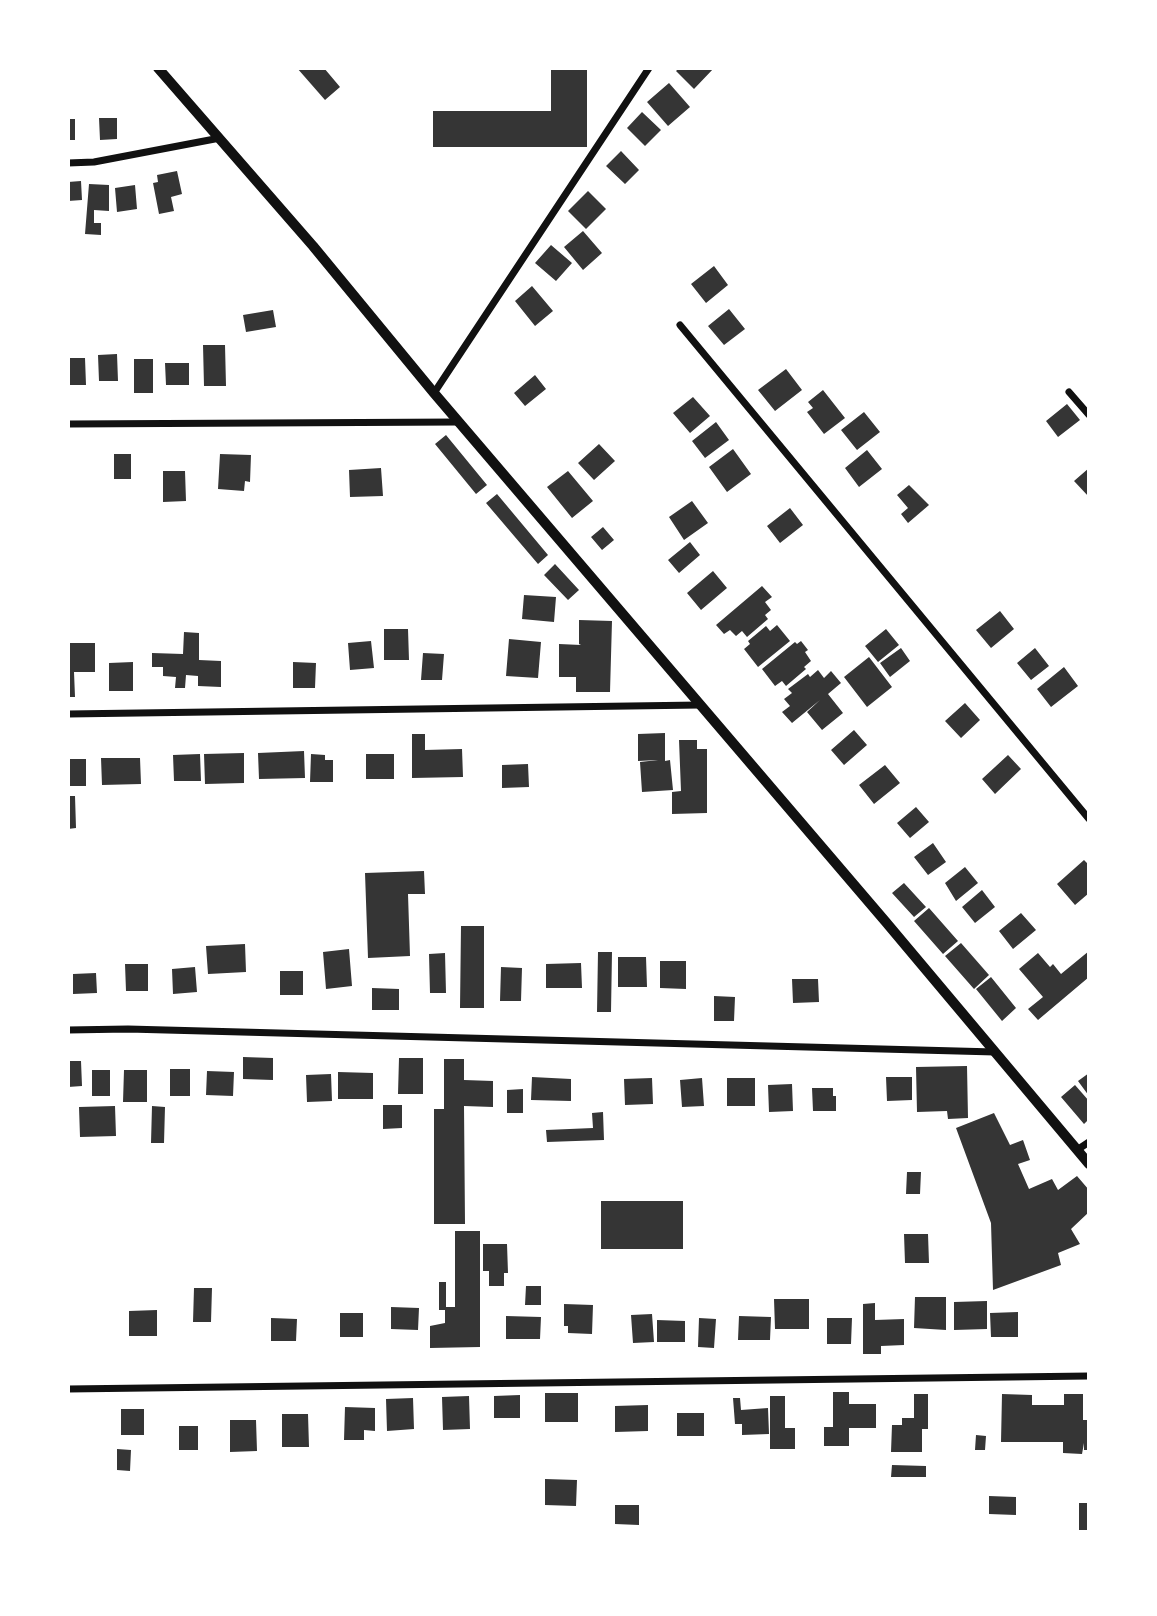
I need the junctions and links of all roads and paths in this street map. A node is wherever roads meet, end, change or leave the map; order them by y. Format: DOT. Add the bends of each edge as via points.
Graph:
graph roads {
  1 [pos="159,68"];
  2 [pos="649,68"];
  3 [pos="220,138"];
  4 [pos="68,163"];
  5 [pos="680,325"];
  6 [pos="1069,392"];
  7 [pos="434,393"];
  8 [pos="1089,415"];
  9 [pos="458,422"];
  10 [pos="68,424"];
  11 [pos="700,705"];
  12 [pos="68,714"];
  13 [pos="1089,819"];
  14 [pos="68,1030"];
  15 [pos="996,1052"];
  16 [pos="1089,1142"];
  17 [pos="1077,1150"];
  18 [pos="1089,1164"];
  19 [pos="1089,1376"];
  20 [pos="68,1389"];
  1 -- 3 [label="main road"];
  2 -- 7 [label="street"];
  3 -- 4 [label="street" via="94,163"];
  3 -- 7 [label="main road"];
  5 -- 13 [label="street"];
  6 -- 8 [label="street"];
  7 -- 9 [label="main road"];
  9 -- 10 [label="street"];
  9 -- 11 [label="main road"];
  11 -- 12 [label="street"];
  11 -- 15 [label="main road"];
  14 -- 15 [label="street"];
  15 -- 17 [label="main road"];
  16 -- 17 [label="street"];
  17 -- 18 [label="main road"];
  19 -- 20 [label="street"];
}
